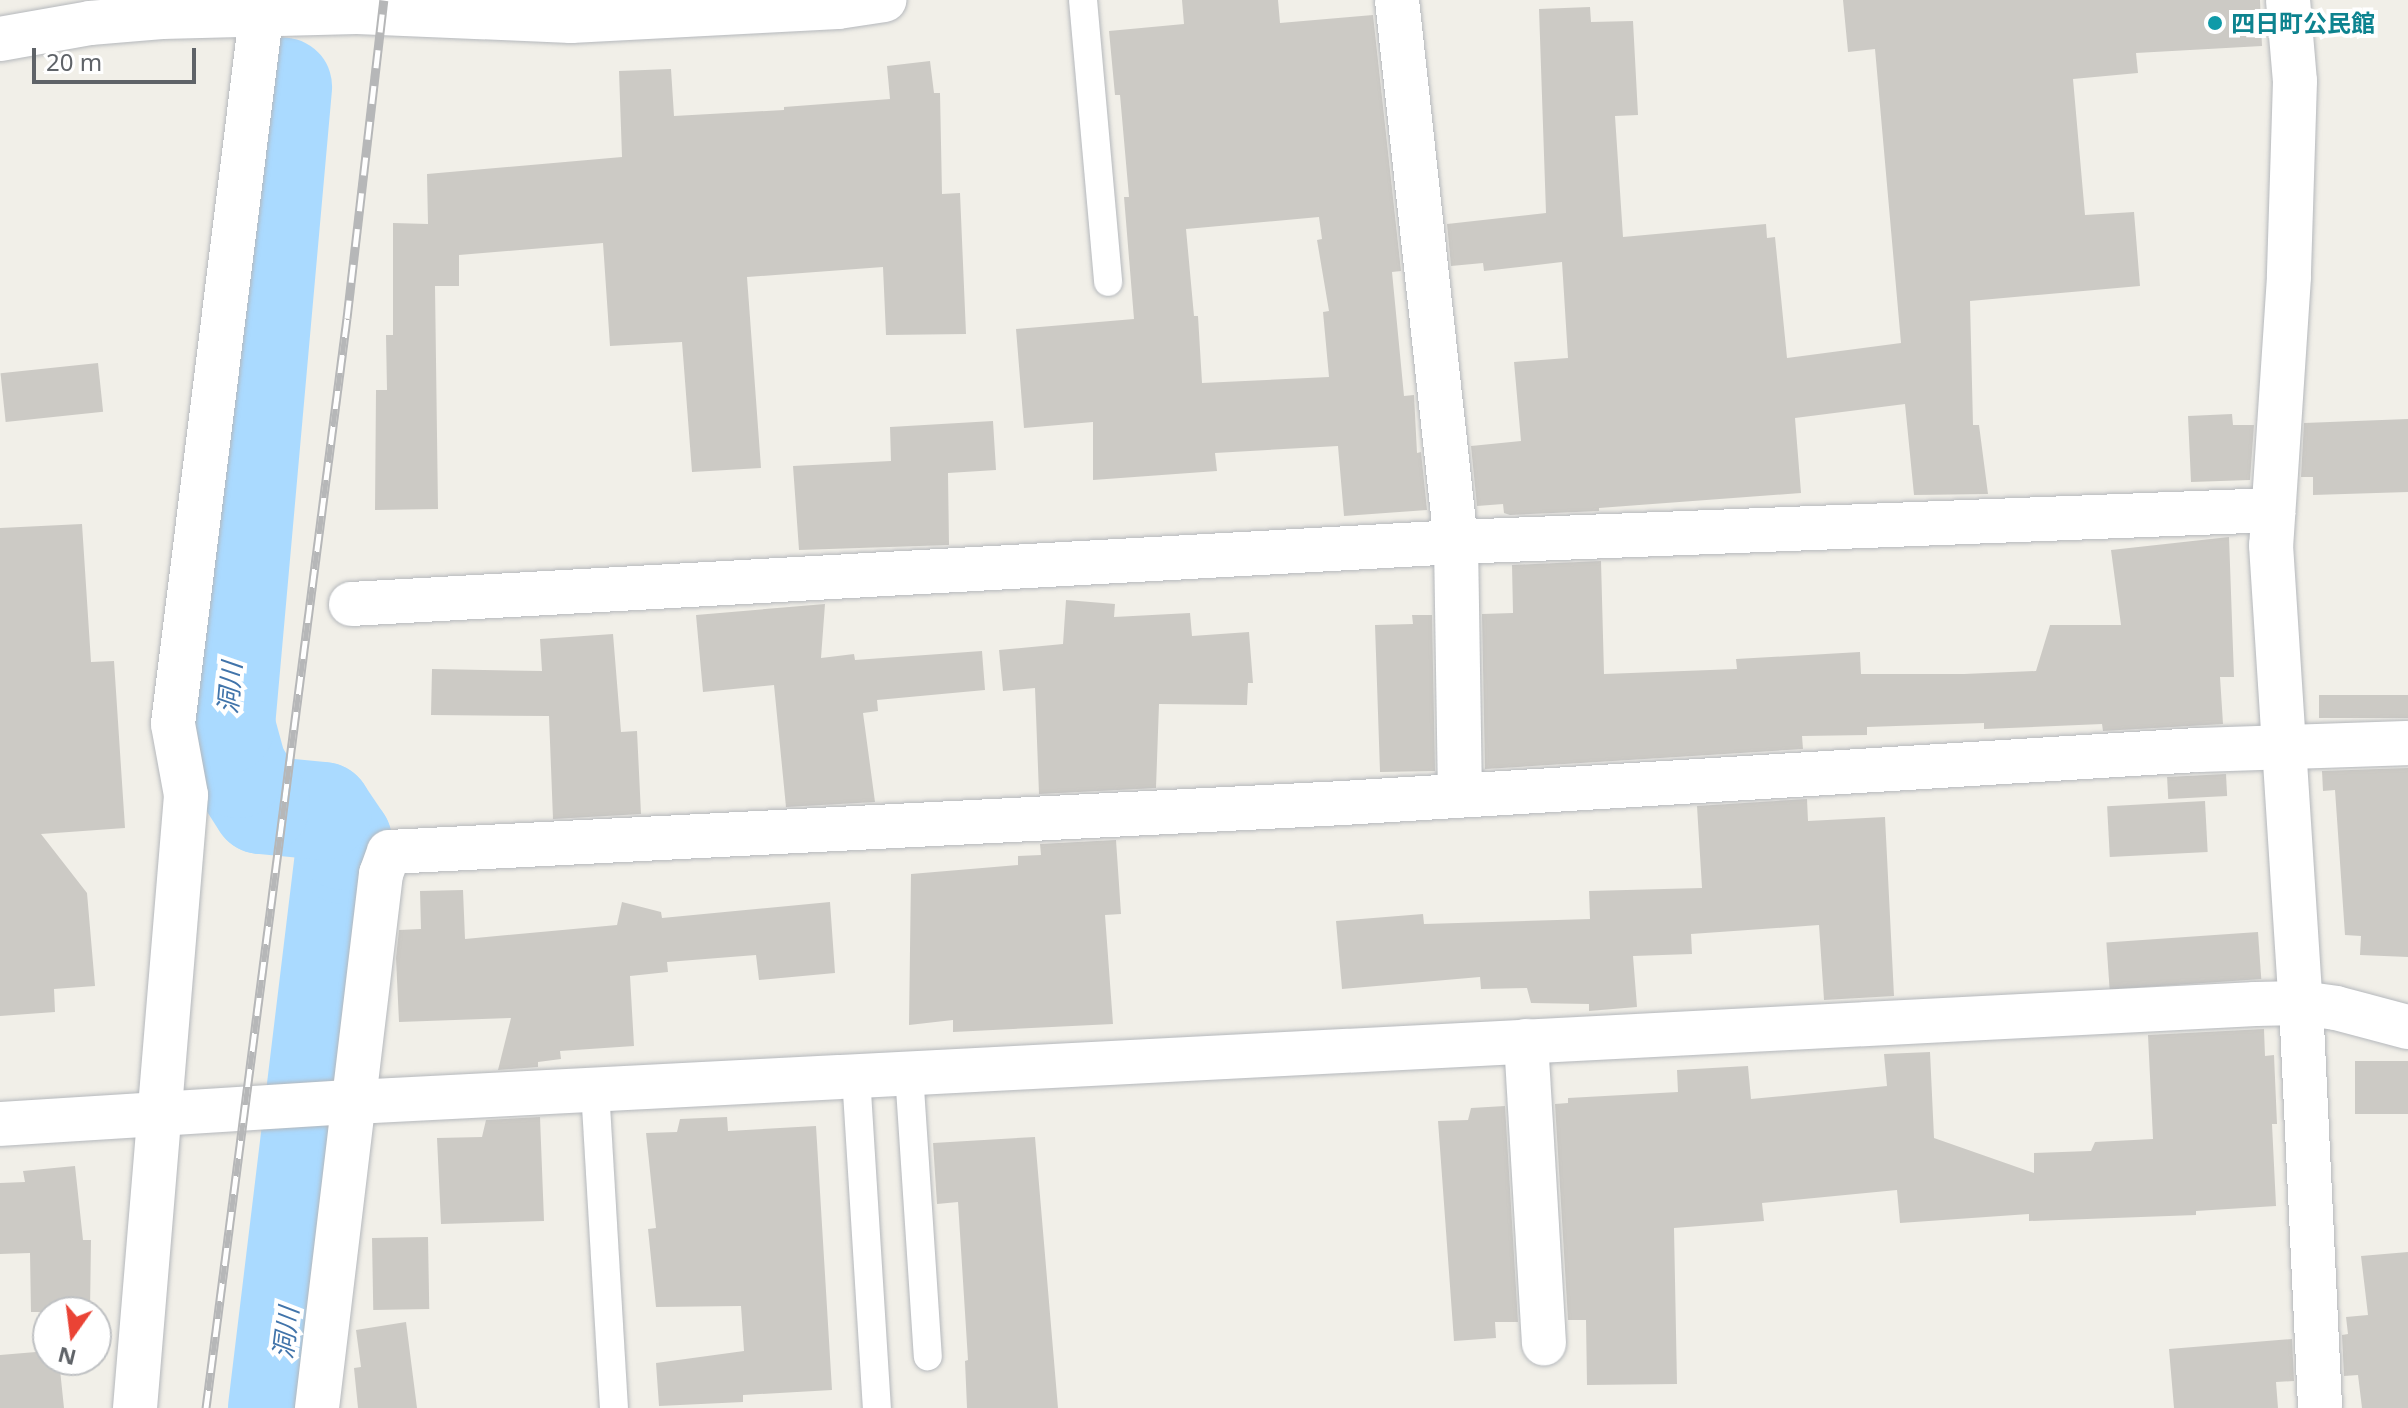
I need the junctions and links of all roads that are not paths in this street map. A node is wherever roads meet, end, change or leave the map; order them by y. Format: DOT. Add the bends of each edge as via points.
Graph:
graph roads {
  1 [pos="884,0"];
  2 [pos="1083,0"];
  3 [pos="1397,0"];
  4 [pos="2288,0"];
  5 [pos="262,7"];
  6 [pos="572,10"];
  7 [pos="0,39"];
  8 [pos="1108,282"];
  9 [pos="2273,510"];
  10 [pos="1456,542"];
  11 [pos="351,604"];
  12 [pos="2408,743"];
  13 [pos="2282,749"];
  14 [pos="1460,795"];
  15 [pos="2301,1003"];
  16 [pos="2408,1027"];
  17 [pos="1526,1041"];
  18 [pos="909,1073"];
  19 [pos="856,1076"];
  20 [pos="595,1089"];
  21 [pos="347,1103"];
  22 [pos="157,1116"];
  23 [pos="0,1124"];
  24 [pos="1544,1343"];
  25 [pos="928,1356"];
  26 [pos="135,1408"];
  27 [pos="317,1408"];
  28 [pos="614,1408"];
  29 [pos="877,1408"];
  30 [pos="2320,1408"];
  1 -- 6 [label="street" via="838,7"];
  2 -- 8 [label="lane"];
  3 -- 10 [label="street"];
  4 -- 9 [label="street" via="2295,81"];
  5 -- 6 [label="street"];
  5 -- 7 [label="street" via="90,23"];
  5 -- 22 [label="street" via="173,724 186,795"];
  9 -- 10 [label="street"];
  9 -- 13 [label="street"];
  10 -- 11 [label="street"];
  10 -- 14 [label="street"];
  12 -- 13 [label="street"];
  13 -- 14 [label="street"];
  13 -- 15 [label="street"];
  14 -- 21 [label="street" via="389,852 381,874"];
  15 -- 16 [label="street"];
  15 -- 17 [label="street"];
  15 -- 30 [label="street"];
  17 -- 18 [label="street"];
  17 -- 24 [label="street"];
  18 -- 19 [label="street"];
  18 -- 25 [label="lane"];
  19 -- 20 [label="street"];
  19 -- 29 [label="lane"];
  20 -- 21 [label="street"];
  20 -- 28 [label="lane"];
  21 -- 22 [label="street"];
  21 -- 27 [label="street"];
  22 -- 23 [label="street"];
  22 -- 26 [label="street"];
}
